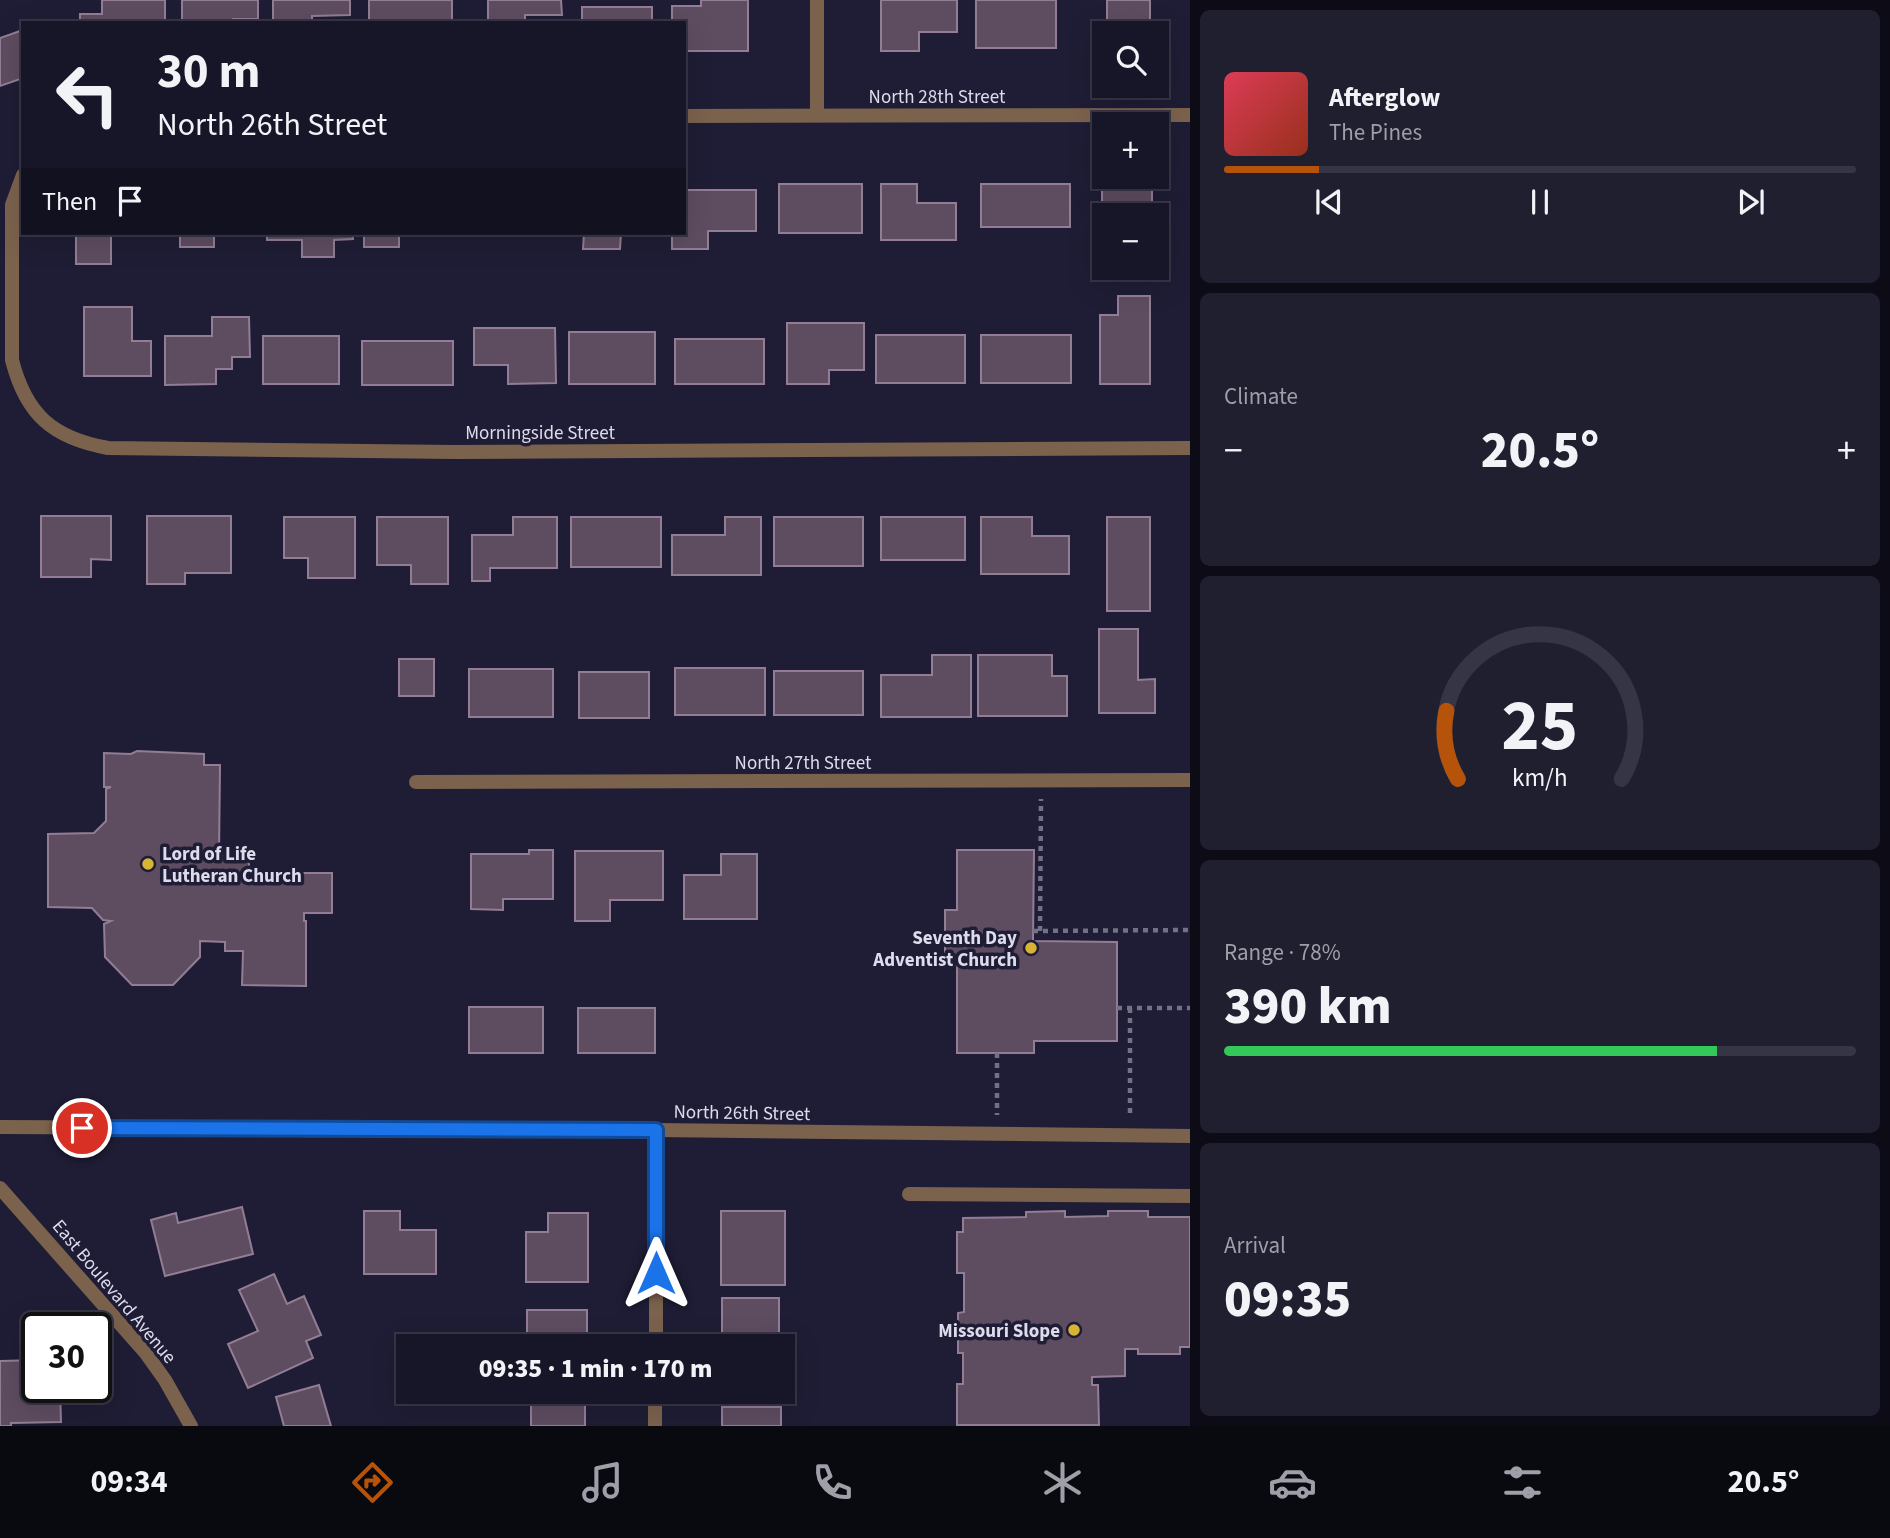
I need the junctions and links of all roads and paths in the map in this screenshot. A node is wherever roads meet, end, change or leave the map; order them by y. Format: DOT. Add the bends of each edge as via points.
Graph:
graph roads {
  1 [pos="817,0"];
  2 [pos="817,115"];
  3 [pos="1190,115"];
  4 [pos="686,116"];
  5 [pos="21,180"];
  6 [pos="1190,448"];
  7 [pos="1041,780"];
  8 [pos="1190,780"];
  9 [pos="415,782"];
  10 [pos="1190,930"];
  11 [pos="1033,931"];
  12 [pos="1040,931"];
  13 [pos="1117,1008"];
  14 [pos="1130,1008"];
  15 [pos="1190,1009"];
  16 [pos="997,1053"];
  17 [pos="0,1127"];
  18 [pos="656,1130"];
  19 [pos="997,1134"];
  20 [pos="1130,1135"];
  21 [pos="1190,1136"];
  22 [pos="0,1188"];
  23 [pos="909,1194"];
  24 [pos="1190,1196"];
  25 [pos="656,1334"];
  26 [pos="655,1404"];
  27 [pos="191,1426"];
  28 [pos="655,1426"];
  1 -- 2 [label="street"];
  2 -- 3 [label="street, North 28th Street"];
  2 -- 4 [label="street, North 28th Street"];
  5 -- 6 [label="street, Morningside Street" via="12,205 12,360 18,383 42,421 85,444 108,448 468,452"];
  7 -- 8 [label="street, North 27th Street"];
  7 -- 9 [label="street, North 27th Street"];
  7 -- 12 [label="path"];
  10 -- 12 [label="path"];
  11 -- 12 [label="path"];
  13 -- 14 [label="path"];
  14 -- 15 [label="path"];
  14 -- 20 [label="path"];
  16 -- 19 [label="path"];
  17 -- 18 [label="street, North 26th Street"];
  18 -- 19 [label="street, North 26th Street"];
  18 -- 25 [label="street"];
  19 -- 20 [label="street, North 26th Street"];
  20 -- 21 [label="street, North 26th Street"];
  22 -- 27 [label="street, East Boulevard Avenue" via="131,1333 166,1380"];
  23 -- 24 [label="street"];
  26 -- 28 [label="street"];
}
